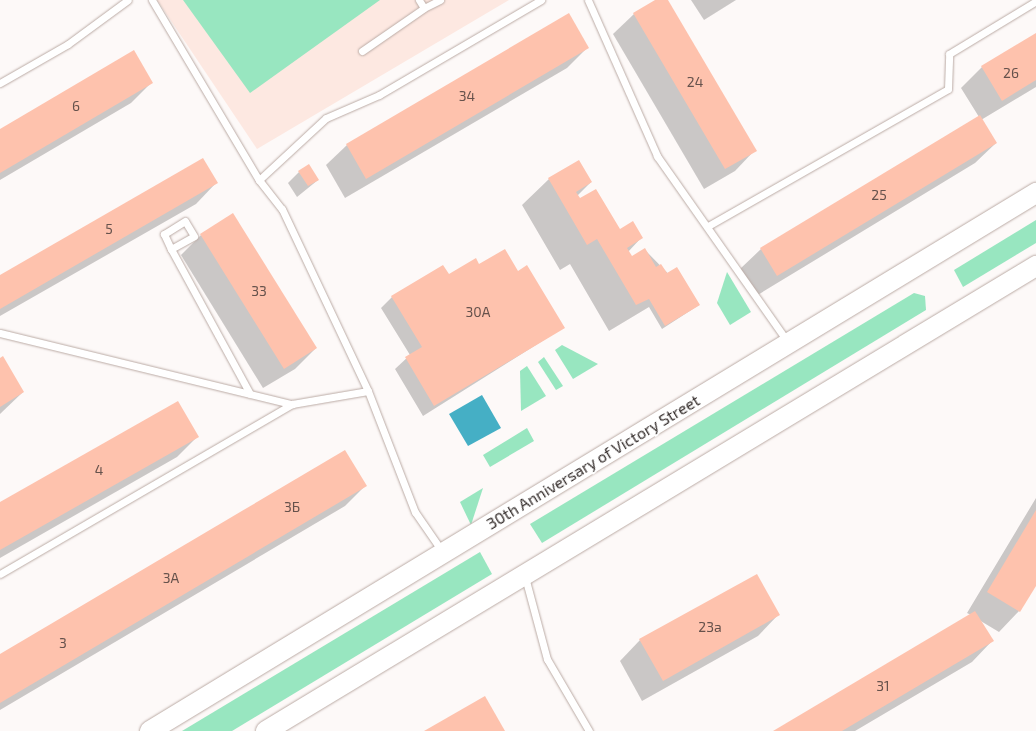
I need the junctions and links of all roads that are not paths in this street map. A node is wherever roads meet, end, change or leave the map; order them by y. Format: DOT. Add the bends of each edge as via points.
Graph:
graph roads {
  1 [pos="128,0"];
  2 [pos="152,0"];
  3 [pos="419,0"];
  4 [pos="440,0"];
  5 [pos="541,0"];
  6 [pos="588,0"];
  7 [pos="1036,1"];
  8 [pos="424,8"];
  9 [pos="362,51"];
  10 [pos="0,83"];
  11 [pos="259,180"];
  12 [pos="1036,193"];
  13 [pos="708,226"];
  14 [pos="172,248"];
  15 [pos="1036,266"];
  16 [pos="0,333"];
  17 [pos="788,344"];
  18 [pos="368,391"];
  19 [pos="250,394"];
  20 [pos="292,404"];
  21 [pos="444,553"];
  22 [pos="0,574"];
  23 [pos="525,575"];
  24 [pos="150,731"];
  25 [pos="266,731"];
  26 [pos="589,731"];
  1 -- 10 [label="lane" via="68,44"];
  2 -- 11 [label="lane"];
  3 -- 8 [label="lane"];
  4 -- 8 [label="lane"];
  5 -- 11 [label="lane" via="379,95 326,118"];
  6 -- 13 [label="lane" via="657,156"];
  7 -- 13 [label="lane" via="949,54 948,89"];
  8 -- 9 [label="lane"];
  11 -- 18 [label="lane" via="282,209"];
  12 -- 17 [label="street, 30th Anniversary of Victory Street"];
  13 -- 17 [label="lane"];
  14 -- 19 [label="lane"];
  15 -- 23 [label="street"];
  16 -- 19 [label="lane"];
  17 -- 21 [label="street, 30th Anniversary of Victory Street"];
  18 -- 20 [label="lane"];
  18 -- 21 [label="lane" via="415,512"];
  19 -- 20 [label="lane"];
  20 -- 22 [label="lane"];
  21 -- 24 [label="street, 30th Anniversary of Victory Street"];
  23 -- 25 [label="street"];
  23 -- 26 [label="lane" via="547,659"];
}
